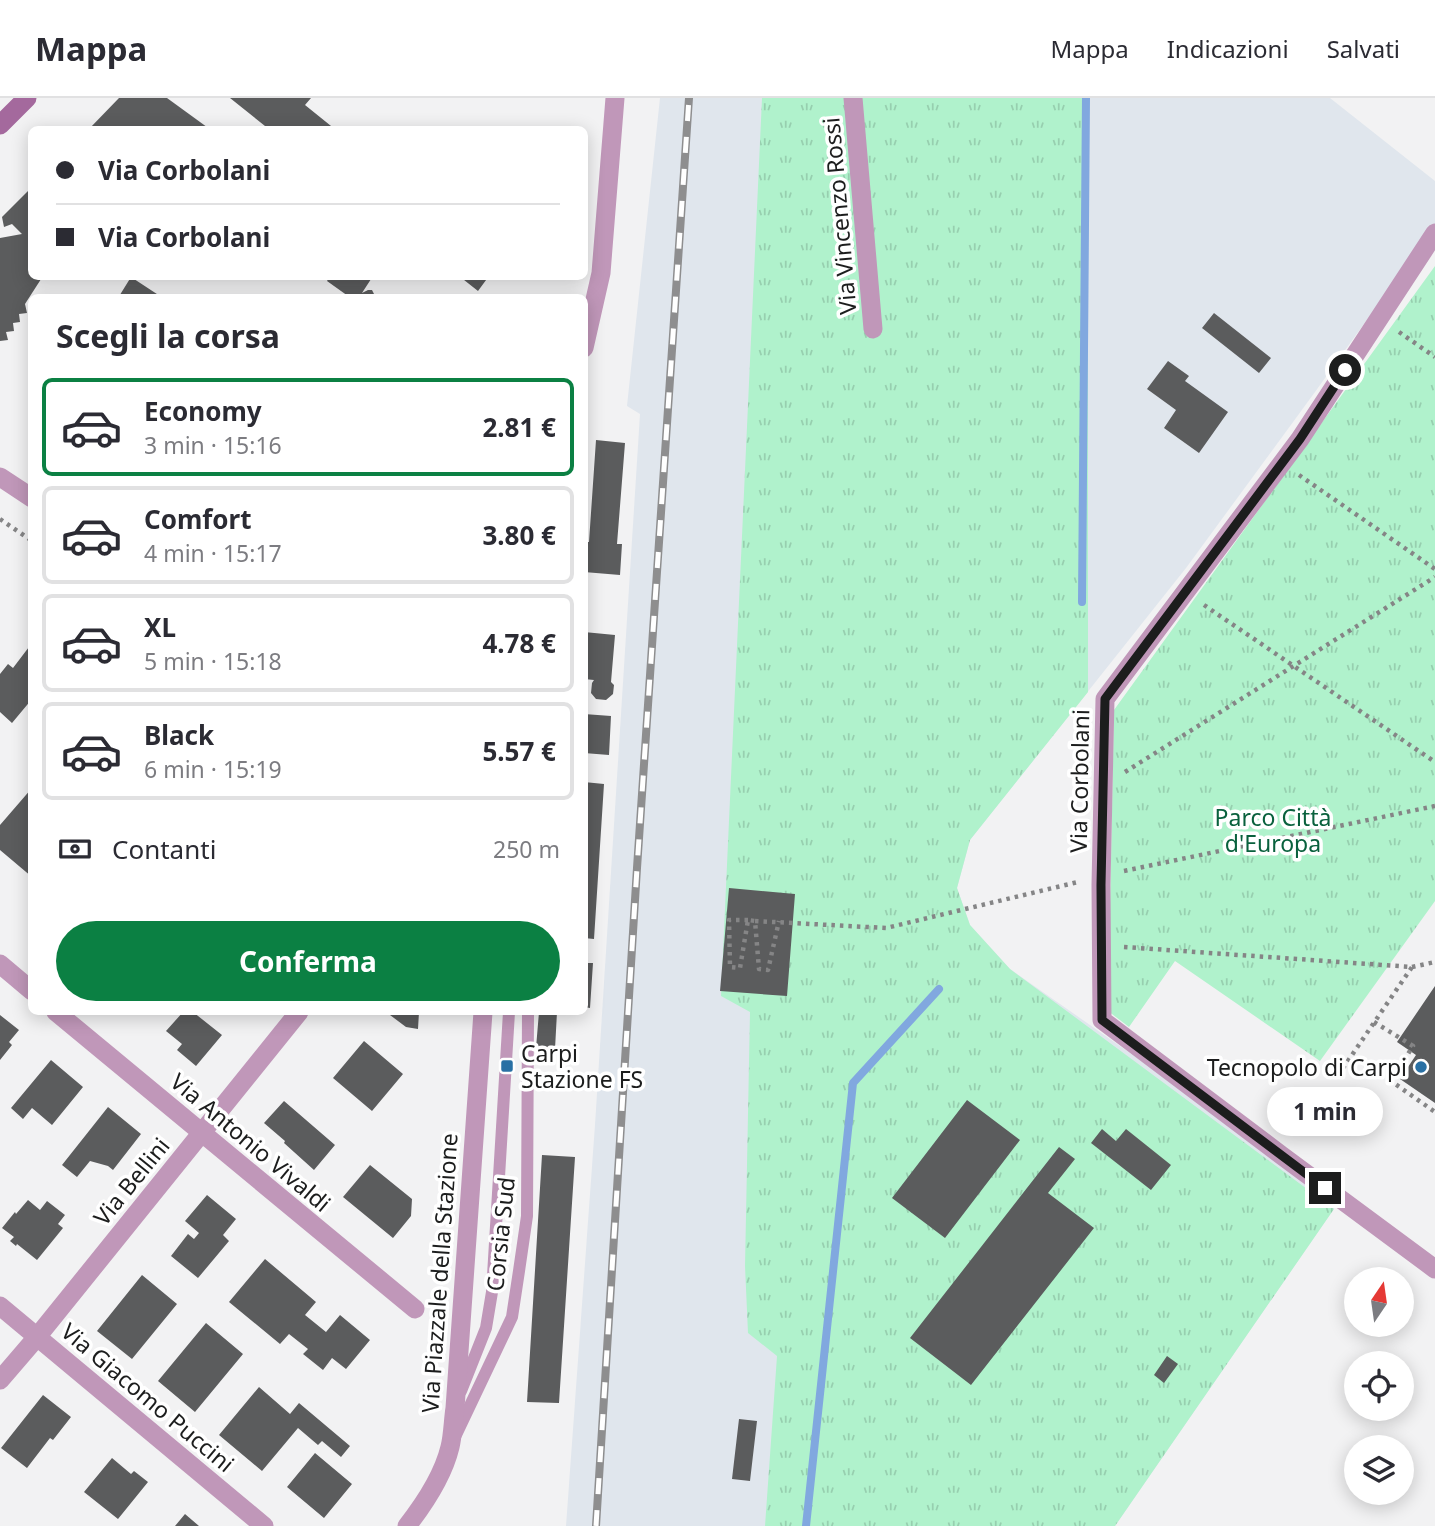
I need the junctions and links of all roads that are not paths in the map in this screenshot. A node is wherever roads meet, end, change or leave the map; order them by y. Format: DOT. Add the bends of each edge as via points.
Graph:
graph roads {
  1 [pos="615,98"];
  2 [pos="853,98"];
  3 [pos="21,100"];
  4 [pos="0,125"];
  5 [pos="1435,233"];
  6 [pos="588,330"];
  7 [pos="873,330"];
  8 [pos="0,477"];
  9 [pos="28,495"];
  10 [pos="0,964"];
  11 [pos="28,987"];
  12 [pos="60,1015"];
  13 [pos="297,1015"];
  14 [pos="483,1015"];
  15 [pos="509,1015"];
  16 [pos="528,1015"];
  17 [pos="201,1133"];
  18 [pos="1435,1269"];
  19 [pos="0,1306"];
  20 [pos="415,1309"];
  21 [pos="37,1337"];
  22 [pos="0,1380"];
  23 [pos="455,1408"];
  24 [pos="450,1447"];
  25 [pos="264,1526"];
  26 [pos="407,1526"];
  1 -- 6 [label="street" via="601,273"];
  2 -- 7 [label="street, Via Vincenzo Rossi"];
  3 -- 4 [label="main road"];
  5 -- 18 [label="street, Via Corbolani" via="1300,439 1105,699 1102,876 1102,1020"];
  8 -- 9 [label="street"];
  10 -- 11 [label="street"];
  12 -- 17 [label="street, Via Antonio Vivaldi"];
  13 -- 17 [label="street, Via Bellini"];
  14 -- 23 [label="street, Via Piazzale della Stazione"];
  15 -- 23 [label="lane" via="492,1292 486,1328"];
  16 -- 24 [label="lane, Corsia Sud" via="527,1216 512,1317"];
  17 -- 20 [label="street, Via Antonio Vivaldi"];
  17 -- 21 [label="street, Via Bellini"];
  19 -- 21 [label="street, Via Giacomo Puccini"];
  21 -- 22 [label="street, Via Bellini"];
  21 -- 25 [label="street, Via Giacomo Puccini"];
  23 -- 24 [label="street, Via Piazzale della Stazione"];
  24 -- 26 [label="street, Via Piazzale della Stazione" via="437,1480"];
}
